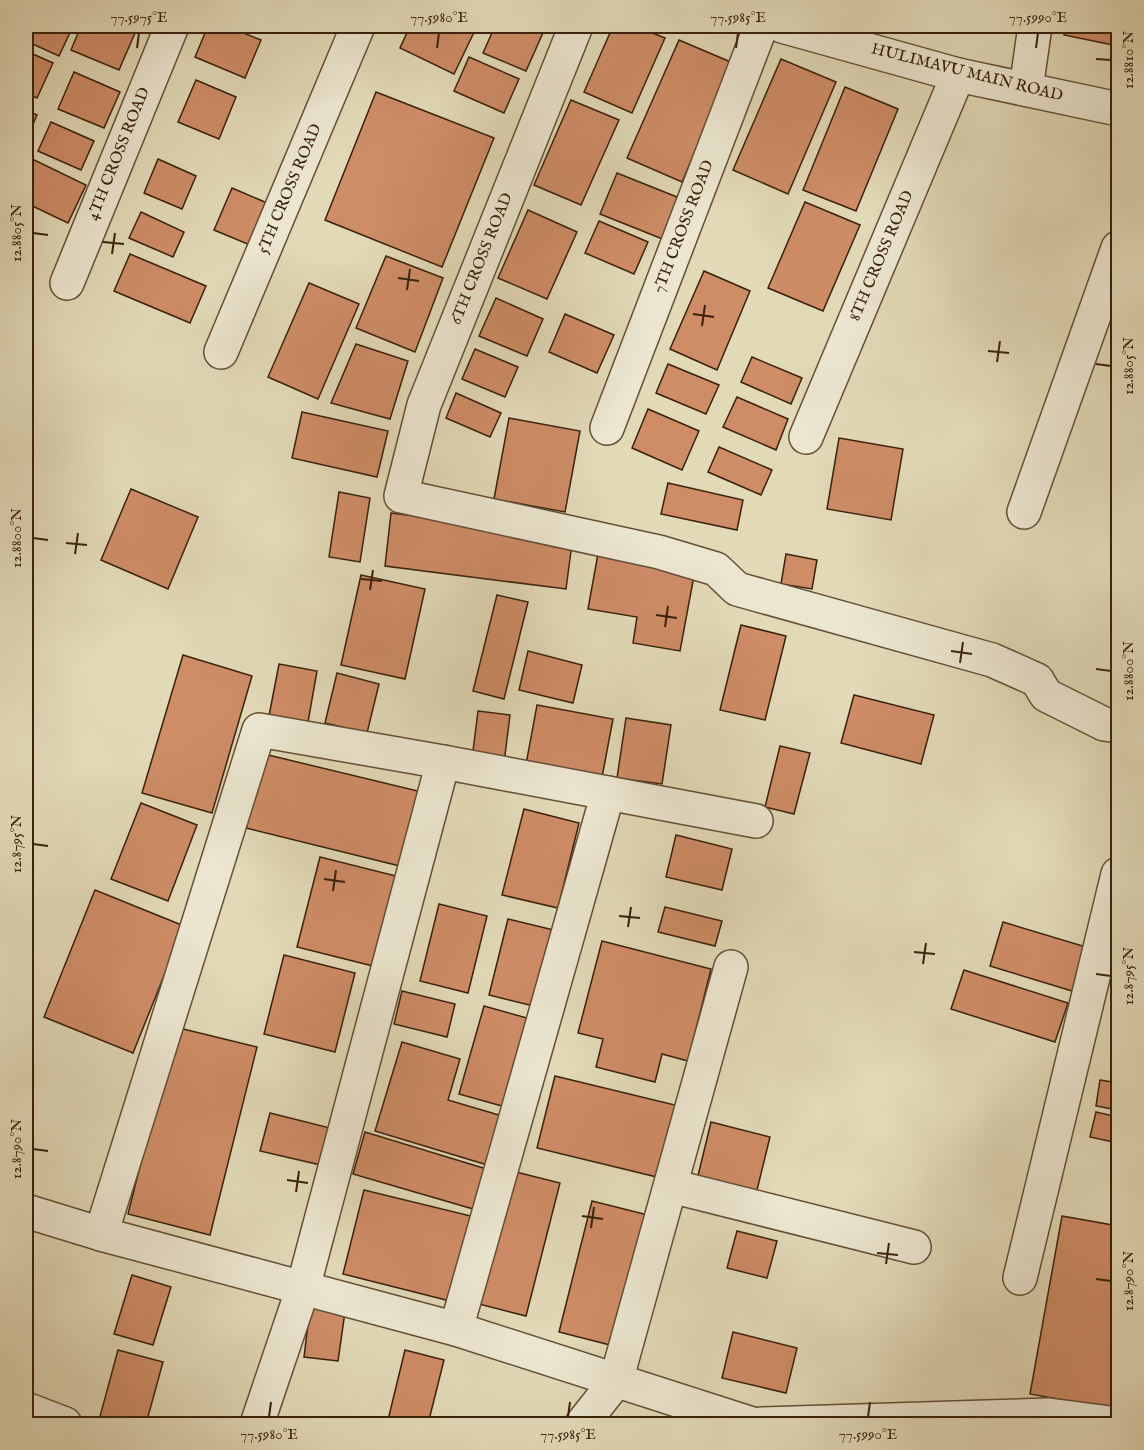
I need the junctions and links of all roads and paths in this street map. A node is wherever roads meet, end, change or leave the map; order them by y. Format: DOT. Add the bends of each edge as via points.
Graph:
graph roads {
  1 [pos="172,26"];
  2 [pos="358,26"];
  3 [pos="576,26"];
  4 [pos="761,26"];
  5 [pos="782,26"];
  6 [pos="1035,26"];
  7 [pos="958,75"];
  8 [pos="1026,89"];
  9 [pos="1119,108"];
  10 [pos="1119,248"];
  11 [pos="67,283"];
  12 [pos="221,352"];
  13 [pos="607,428"];
  14 [pos="806,437"];
  15 [pos="1024,512"];
  16 [pos="1119,726"];
  17 [pos="443,762"];
  18 [pos="608,793"];
  19 [pos="756,821"];
  20 [pos="1119,874"];
  21 [pos="731,967"];
  22 [pos="671,1186"];
  23 [pos="26,1211"];
  24 [pos="101,1234"];
  25 [pos="914,1247"];
  26 [pos="1020,1278"];
  27 [pos="303,1288"];
  28 [pos="456,1329"];
  29 [pos="616,1381"];
  30 [pos="26,1409"];
  31 [pos="1010,1421"];
  32 [pos="1119,1424"];
  33 [pos="65,1425"];
  34 [pos="257,1425"];
  35 [pos="582,1425"];
  36 [pos="752,1425"];
  37 [pos="761,1425"];
  1 -- 11 [label="street, 4TH CROSS ROAD"];
  2 -- 12 [label="street, 5TH CROSS ROAD"];
  3 -- 16 [label="street, 6TH CROSS ROAD" via="424,405 401,496 659,552 716,569 737,589 992,660 1037,680 1046,695 1104,724"];
  4 -- 13 [label="street, 7TH CROSS ROAD"];
  5 -- 7 [label="street, HULIMAVU MAIN ROAD"];
  6 -- 8 [label="street"];
  7 -- 8 [label="street, HULIMAVU MAIN ROAD"];
  7 -- 14 [label="street, 8TH CROSS ROAD"];
  8 -- 9 [label="street, HULIMAVU MAIN ROAD"];
  10 -- 15 [label="street"];
  17 -- 18 [label="street"];
  17 -- 24 [label="street" via="259,730"];
  17 -- 27 [label="street"];
  18 -- 19 [label="street"];
  18 -- 28 [label="street"];
  20 -- 26 [label="street"];
  21 -- 22 [label="street"];
  22 -- 25 [label="street"];
  22 -- 29 [label="street"];
  23 -- 24 [label="street"];
  24 -- 27 [label="street"];
  27 -- 28 [label="street"];
  27 -- 34 [label="street"];
  28 -- 29 [label="street"];
  29 -- 35 [label="street"];
  29 -- 36 [label="street"];
  30 -- 33 [label="street"];
  31 -- 32 [label="street" via="1049,1415"];
  31 -- 37 [label="street"];
}
